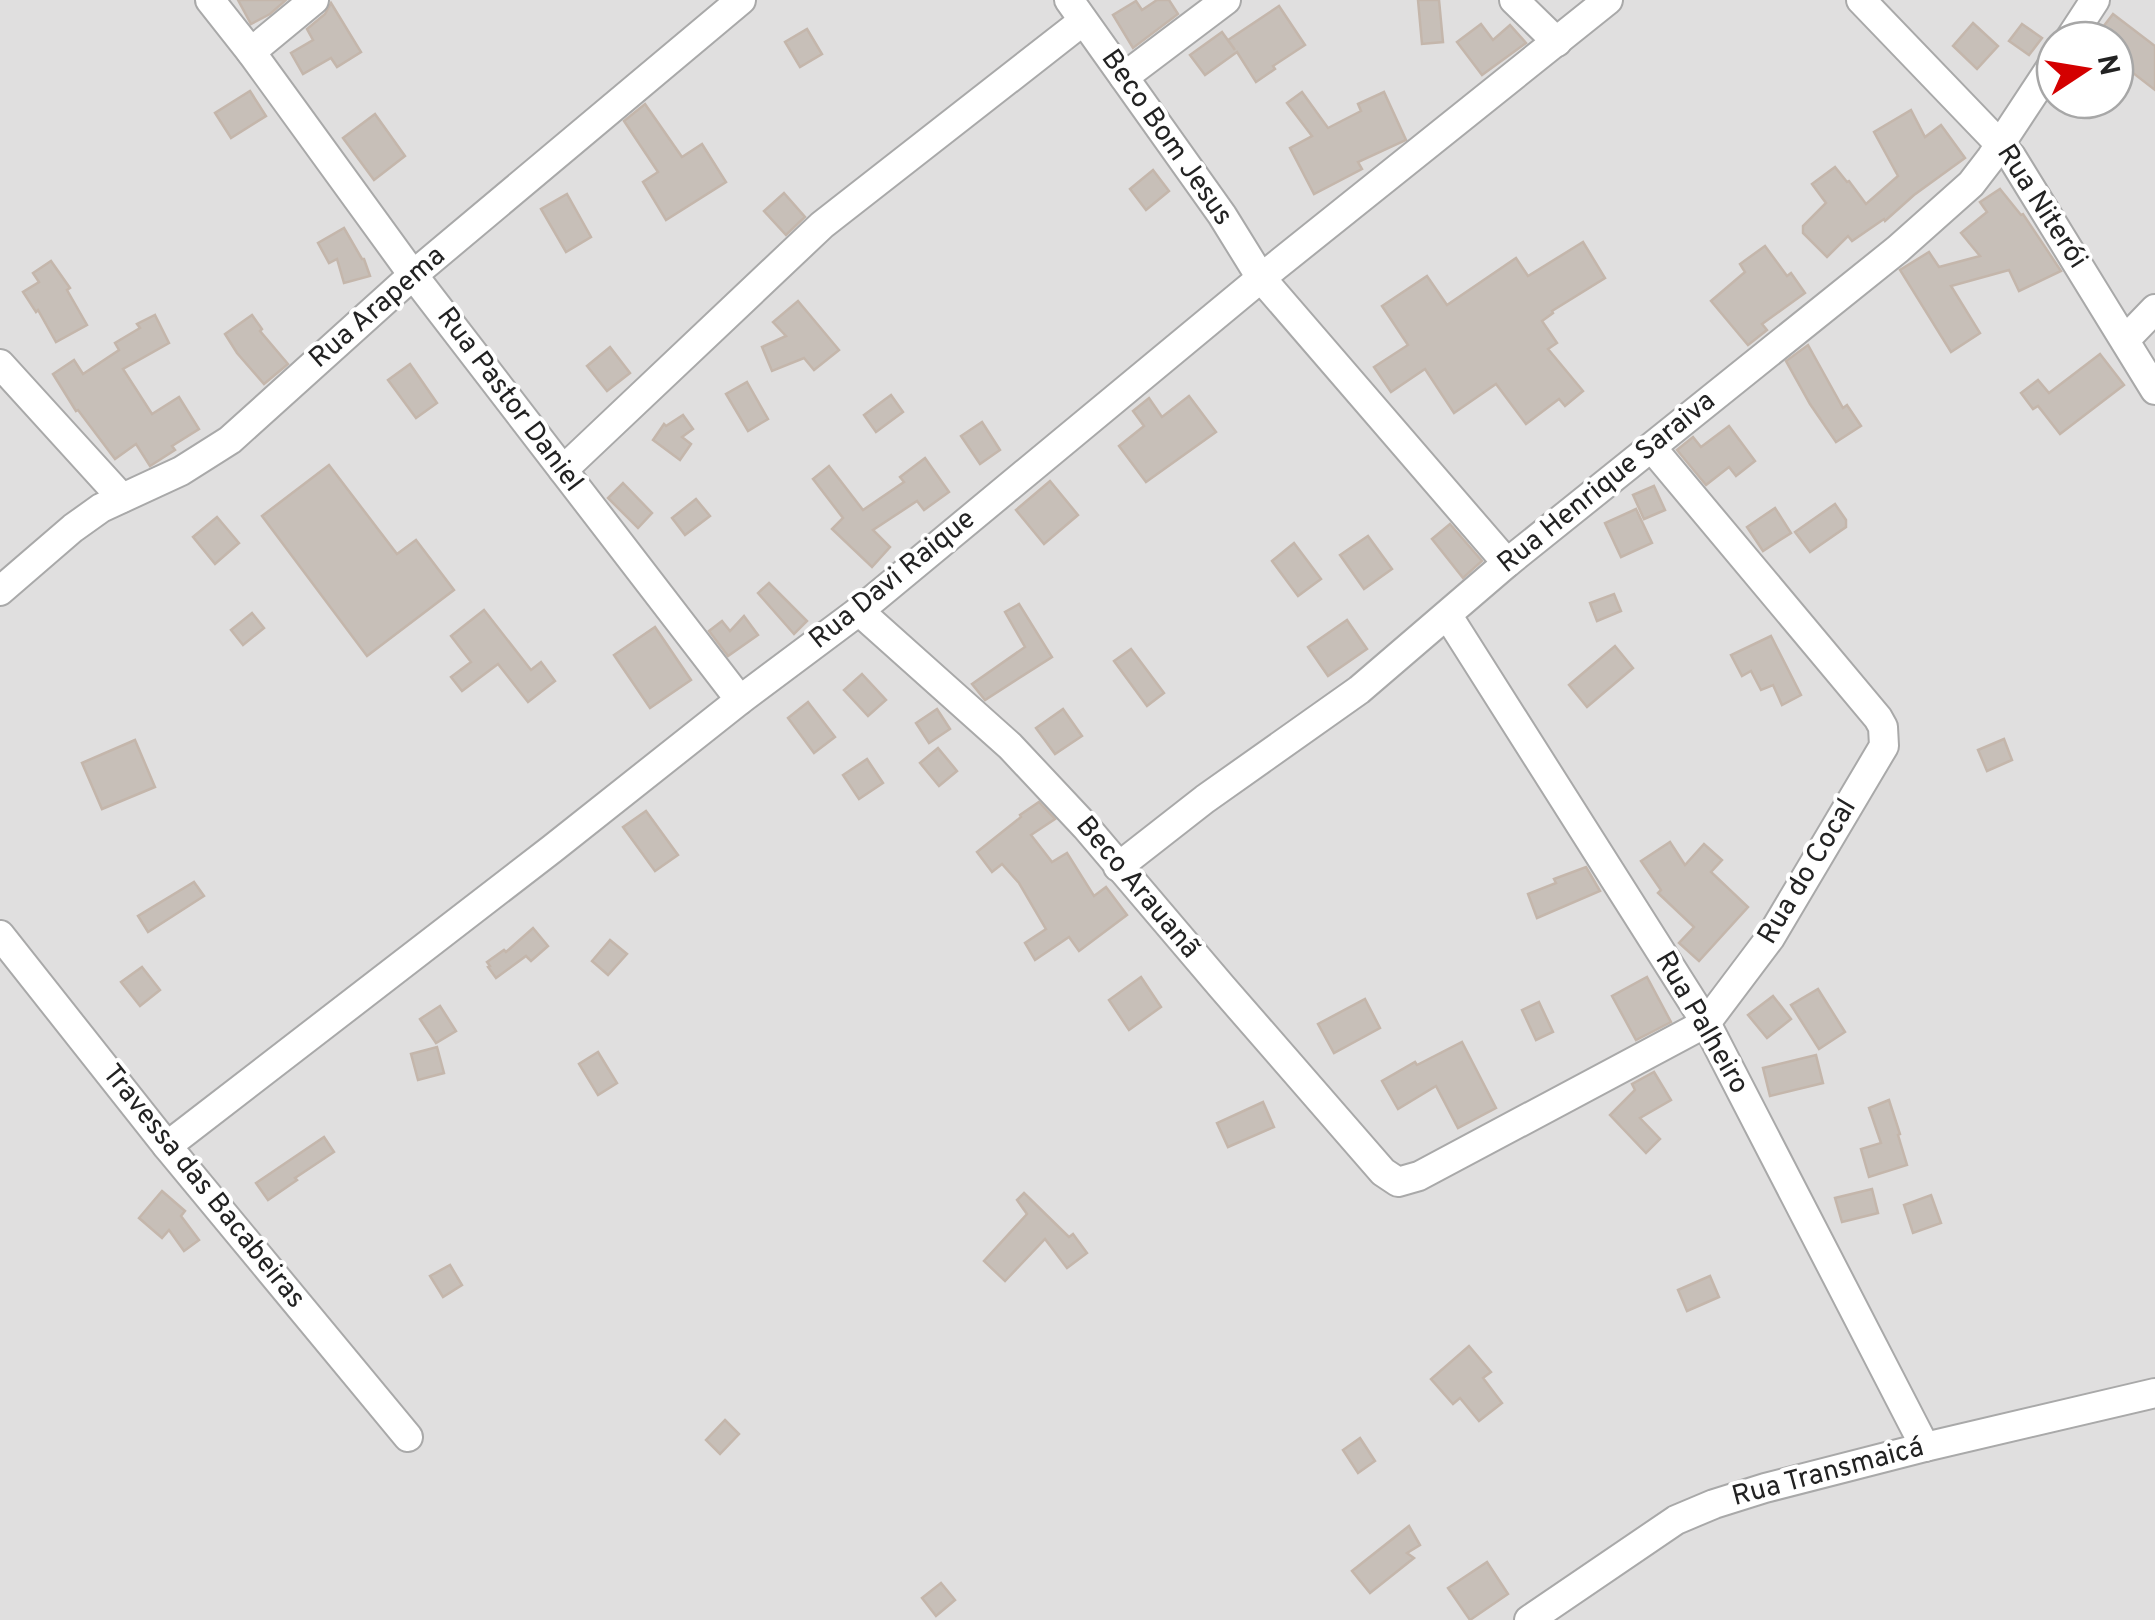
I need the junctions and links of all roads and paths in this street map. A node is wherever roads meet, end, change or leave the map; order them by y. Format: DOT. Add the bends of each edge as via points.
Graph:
graph roads {
  1 [pos="210,0"];
  2 [pos="314,0"];
  3 [pos="741,0"];
  4 [pos="1226,0"];
  5 [pos="1514,0"];
  6 [pos="1608,0"];
  7 [pos="1861,0"];
  8 [pos="1076,11"];
  9 [pos="1557,42"];
  10 [pos="252,52"];
  11 [pos="1124,77"];
  12 [pos="2035,90"];
  13 [pos="2000,143"];
  14 [pos="414,275"];
  15 [pos="1261,278"];
  16 [pos="2155,309"];
  17 [pos="2126,340"];
  18 [pos="0,364"];
  19 [pos="2155,390"];
  20 [pos="1652,448"];
  21 [pos="563,470"];
  22 [pos="122,498"];
  23 [pos="1507,563"];
  24 [pos="0,591"];
  25 [pos="858,612"];
  26 [pos="1448,616"];
  27 [pos="740,700"];
  28 [pos="1118,866"];
  29 [pos="0,935"];
  30 [pos="1706,1023"];
  31 [pos="168,1146"];
  32 [pos="1398,1182"];
  33 [pos="2155,1393"];
  34 [pos="408,1437"];
  35 [pos="1925,1446"];
  36 [pos="1560,1611"];
  37 [pos="1529,1620"];
  1 -- 10 [label="street, Rua Pastor Daniel"];
  2 -- 10 [label="street"];
  3 -- 14 [label="street, Rua Arapema"];
  4 -- 11 [label="street"];
  5 -- 9 [label="street"];
  6 -- 9 [label="street, Rua Davi Raique"];
  7 -- 13 [label="street, Rua Niterói"];
  8 -- 11 [label="street, Beco Bom Jesus"];
  8 -- 21 [label="street" via="822,225"];
  9 -- 15 [label="street, Rua Davi Raique"];
  10 -- 14 [label="street, Rua Pastor Daniel"];
  11 -- 15 [label="street, Beco Bom Jesus"];
  12 -- 13 [label="street, Rua Henrique Saraiva"];
  13 -- 17 [label="street, Rua Niterói"];
  13 -- 20 [label="street, Rua Henrique Saraiva" via="1970,184 1898,249"];
  14 -- 21 [label="street, Rua Pastor Daniel"];
  14 -- 22 [label="street, Rua Arapema" via="230,440"];
  15 -- 23 [label="street, Beco Bom Jesus"];
  15 -- 25 [label="street, Rua Davi Raique"];
  16 -- 17 [label="street"];
  17 -- 19 [label="street, Rua Niterói"];
  18 -- 22 [label="street"];
  20 -- 23 [label="street, Rua Henrique Saraiva"];
  20 -- 30 [label="street, Rua do Cocal" via="1878,718 1885,738 1770,938"];
  21 -- 27 [label="street, Rua Pastor Daniel"];
  22 -- 24 [label="street, Rua Arapema" via="73,528"];
  23 -- 26 [label="street, Rua Henrique Saraiva"];
  25 -- 27 [label="street, Rua Davi Raique"];
  25 -- 28 [label="street, Beco Arauanã" via="1010,746"];
  26 -- 28 [label="street, Rua Henrique Saraiva" via="1359,690"];
  26 -- 30 [label="street, Rua Palheiro"];
  27 -- 31 [label="street, Rua Davi Raique"];
  28 -- 32 [label="street, Beco Arauanã"];
  29 -- 31 [label="street, Travessa das Bacabeiras"];
  30 -- 32 [label="street, Rua do Cocal"];
  30 -- 35 [label="street, Rua Palheiro"];
  31 -- 34 [label="street, Travessa das Bacabeiras"];
  33 -- 35 [label="street, Rua Transmaicá"];
  35 -- 36 [label="street, Rua Transmaicá" via="1765,1488 1676,1520"];
  36 -- 37 [label="street, Rua Transmaicá"];
}
